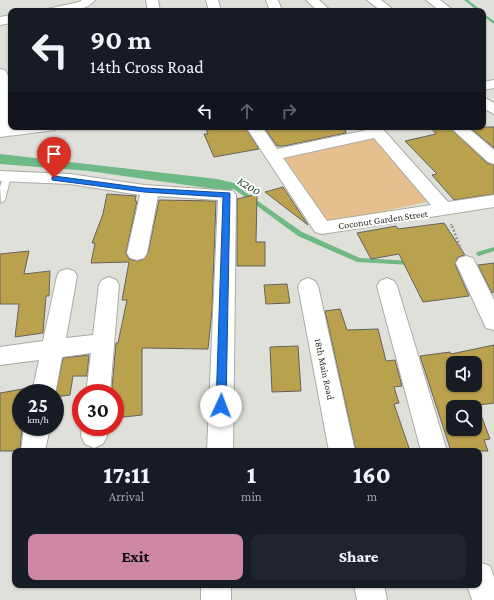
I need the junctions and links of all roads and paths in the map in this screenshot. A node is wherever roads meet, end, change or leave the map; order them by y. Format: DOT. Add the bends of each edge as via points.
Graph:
graph roads {
  1 [pos="312,0"];
  2 [pos="373,0"];
  3 [pos="432,0"];
  4 [pos="86,5"];
  5 [pos="57,8"];
  6 [pos="321,8"];
  7 [pos="385,8"];
  8 [pos="444,8"];
  9 [pos="0,73"];
  10 [pos="486,103"];
  11 [pos="494,110"];
  12 [pos="22,130"];
  13 [pos="256,130"];
  14 [pos="375,130"];
  15 [pos="461,130"];
  16 [pos="4,132"];
  17 [pos="273,155"];
  18 [pos="494,159"];
  19 [pos="3,176"];
  20 [pos="150,190"];
  21 [pos="1,200"];
  22 [pos="494,201"];
  23 [pos="445,210"];
  24 [pos="137,253"];
  25 [pos="466,262"];
  26 [pos="67,276"];
  27 [pos="109,285"];
  28 [pos="308,286"];
  29 [pos="387,286"];
  30 [pos="494,322"];
  31 [pos="102,343"];
  32 [pos="52,350"];
  33 [pos="0,356"];
  34 [pos="46,384"];
  35 [pos="99,384"];
  36 [pos="220,448"];
  37 [pos="341,448"];
  38 [pos="433,448"];
  39 [pos="482,586"];
  40 [pos="216,588"];
  41 [pos="370,588"];
  42 [pos="216,600"];
  43 [pos="372,600"];
  44 [pos="487,600"];
  1 -- 6 [label="street"];
  2 -- 7 [label="street"];
  3 -- 8 [label="street"];
  4 -- 5 [label="street"];
  9 -- 16 [label="street" via="5,96"];
  10 -- 11 [label="street"];
  12 -- 16 [label="street"];
  13 -- 17 [label="street"];
  14 -- 17 [label="street"];
  14 -- 23 [label="street, Coconut Garden Street"];
  15 -- 18 [label="street"];
  17 -- 23 [label="street, Coconut Garden Street" via="322,228"];
  19 -- 20 [label="street" via="70,179"];
  19 -- 21 [label="lane"];
  20 -- 24 [label="street"];
  20 -- 36 [label="street" via="227,195"];
  22 -- 23 [label="street, Coconut Garden Street"];
  23 -- 25 [label="path"];
  25 -- 30 [label="street"];
  26 -- 32 [label="street"];
  27 -- 31 [label="street"];
  28 -- 37 [label="street, 18th Main Road"];
  29 -- 38 [label="street"];
  31 -- 32 [label="street"];
  31 -- 35 [label="street"];
  32 -- 33 [label="street"];
  32 -- 34 [label="street"];
  39 -- 44 [label="street"];
  40 -- 42 [label="street"];
  41 -- 43 [label="street"];
}
